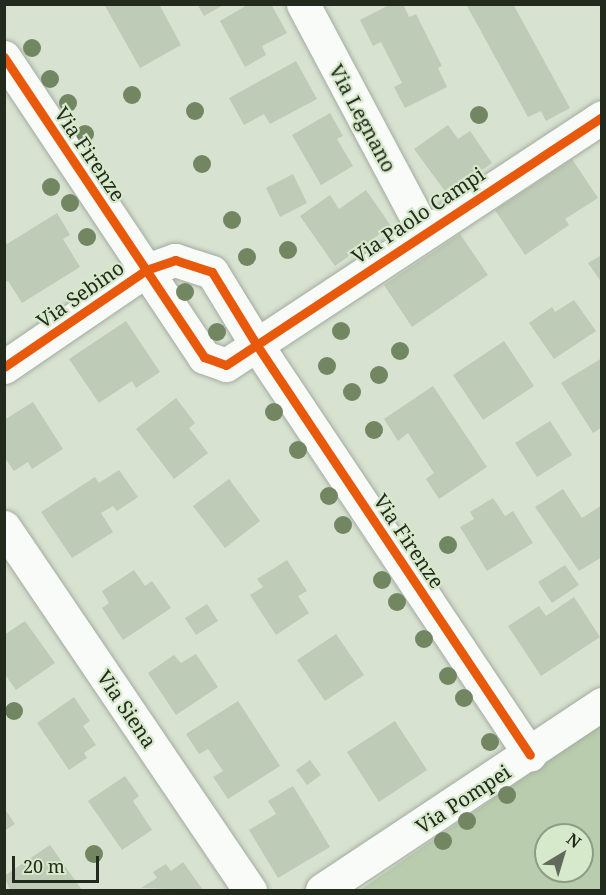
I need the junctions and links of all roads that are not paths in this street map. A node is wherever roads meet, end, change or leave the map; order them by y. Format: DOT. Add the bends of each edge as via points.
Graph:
graph roads {
  1 [pos="303,4"];
  2 [pos="4,57"];
  3 [pos="601,120"];
  4 [pos="424,232"];
  5 [pos="146,270"];
  6 [pos="258,347"];
  7 [pos="4,367"];
  8 [pos="4,527"];
  9 [pos="602,704"];
  10 [pos="530,755"];
  11 [pos="250,891"];
  12 [pos="322,891"];
  1 -- 4 [label="street, Via Legnano"];
  2 -- 5 [label="street, Via Firenze"];
  3 -- 4 [label="street, Via Paolo Campi"];
  4 -- 6 [label="street, Via Paolo Campi"];
  5 -- 6 [label="street, Via Firenze" via="175,260 212,272"];
  5 -- 6 [label="street, Via Firenze" via="204,357 226,365"];
  5 -- 7 [label="street, Via Sebino"];
  6 -- 10 [label="street, Via Firenze"];
  8 -- 11 [label="street, Via Siena"];
  9 -- 10 [label="street, Via Pompei"];
  10 -- 12 [label="street, Via Pompei"];
}
